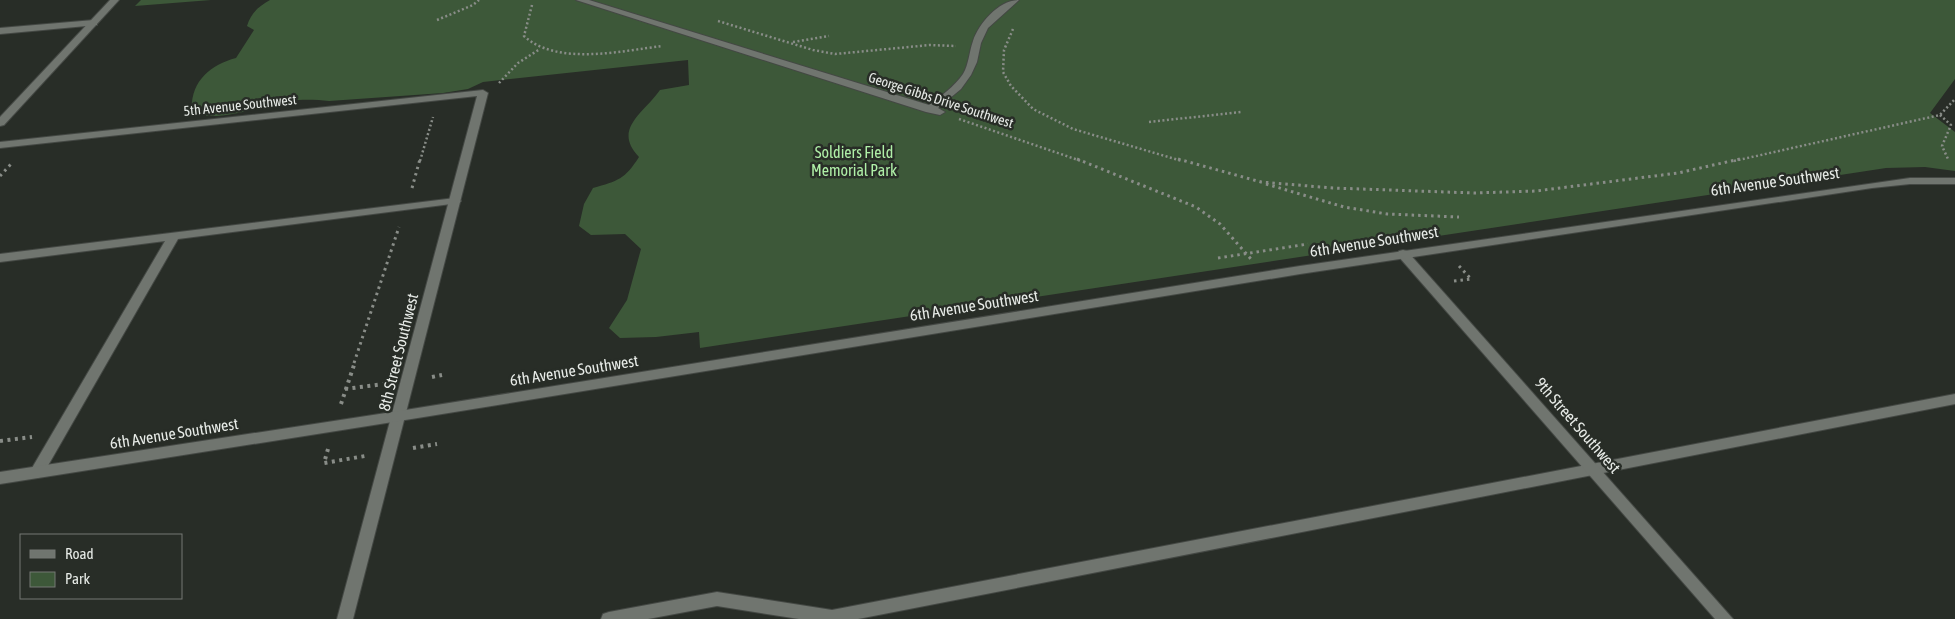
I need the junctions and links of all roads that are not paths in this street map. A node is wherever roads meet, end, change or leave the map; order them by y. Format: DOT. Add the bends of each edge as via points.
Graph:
graph roads {
  1 [pos="115,0"];
  2 [pos="580,0"];
  3 [pos="1015,0"];
  4 [pos="94,23"];
  5 [pos="0,31"];
  6 [pos="483,93"];
  7 [pos="929,110"];
  8 [pos="940,112"];
  9 [pos="0,123"];
  10 [pos="0,145"];
  11 [pos="1955,181"];
  12 [pos="455,201"];
  13 [pos="174,236"];
  14 [pos="1403,254"];
  15 [pos="0,258"];
  16 [pos="1955,399"];
  17 [pos="399,416"];
  18 [pos="1593,469"];
  19 [pos="37,472"];
  20 [pos="0,478"];
  21 [pos="345,619"];
  22 [pos="610,619"];
  23 [pos="1725,619"];
  1 -- 4 [label="street"];
  2 -- 7 [label="street, George Gibbs Drive Southwest"];
  3 -- 7 [label="street" via="984,28 964,80"];
  4 -- 5 [label="street"];
  4 -- 9 [label="street"];
  6 -- 10 [label="street, 5th Avenue Southwest"];
  6 -- 12 [label="street, 8th Street Southwest"];
  7 -- 8 [label="street, George Gibbs Drive Southwest"];
  11 -- 14 [label="street, 6th Avenue Southwest" via="1872,185"];
  12 -- 13 [label="street"];
  12 -- 17 [label="street, 8th Street Southwest"];
  13 -- 15 [label="street"];
  13 -- 19 [label="street"];
  14 -- 17 [label="street, 6th Avenue Southwest"];
  14 -- 18 [label="street, 9th Street Southwest"];
  16 -- 18 [label="street"];
  17 -- 19 [label="street, 6th Avenue Southwest"];
  17 -- 21 [label="street, 8th Street Southwest"];
  18 -- 22 [label="street" via="832,617 717,599"];
  18 -- 23 [label="street, 9th Street Southwest"];
  19 -- 20 [label="street, 6th Avenue Southwest"];
}
